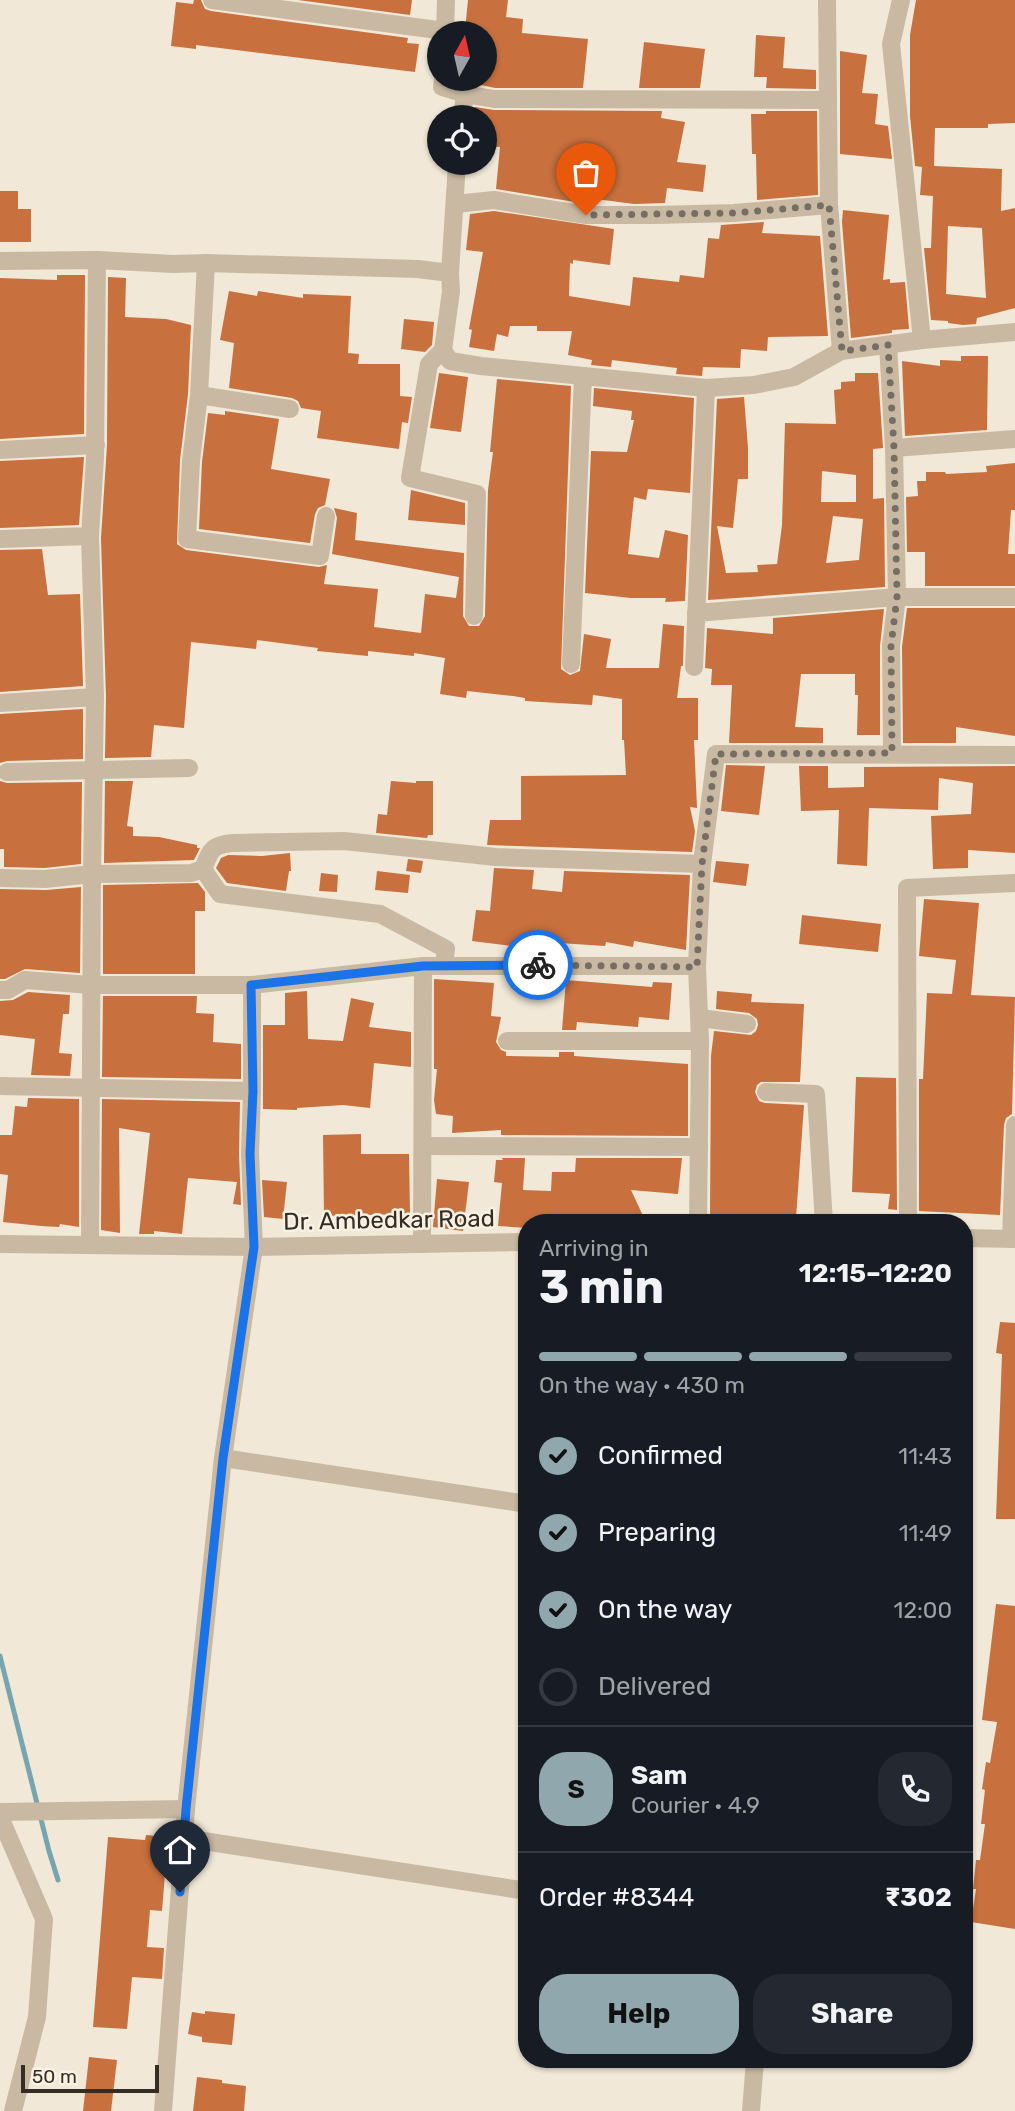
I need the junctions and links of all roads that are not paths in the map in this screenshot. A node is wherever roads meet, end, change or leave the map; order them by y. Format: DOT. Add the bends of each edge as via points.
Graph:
graph roads {
  1 [pos="212,0"];
  2 [pos="446,0"];
  3 [pos="827,0"];
  4 [pos="901,0"];
  5 [pos="445,21"];
  6 [pos="427,30"];
  7 [pos="455,91"];
  8 [pos="465,94"];
  9 [pos="828,100"];
  10 [pos="464,105"];
  11 [pos="456,175"];
  12 [pos="454,204"];
  13 [pos="829,205"];
  14 [pos="97,260"];
  15 [pos="0,261"];
  16 [pos="206,263"];
  17 [pos="450,272"];
  18 [pos="1015,332"];
  19 [pos="922,340"];
  20 [pos="888,345"];
  21 [pos="443,350"];
  22 [pos="842,351"];
  23 [pos="583,376"];
  24 [pos="706,388"];
  25 [pos="199,395"];
  26 [pos="290,409"];
  27 [pos="1015,439"];
  28 [pos="96,445"];
  29 [pos="894,448"];
  30 [pos="0,450"];
  31 [pos="326,516"];
  32 [pos="90,536"];
  33 [pos="0,539"];
  34 [pos="897,597"];
  35 [pos="1015,597"];
  36 [pos="696,612"];
  37 [pos="474,615"];
  38 [pos="570,664"];
  39 [pos="694,667"];
  40 [pos="95,697"];
  41 [pos="0,703"];
  42 [pos="892,753"];
  43 [pos="1015,755"];
  44 [pos="189,768"];
  45 [pos="94,769"];
  46 [pos="7,772"];
  47 [pos="702,864"];
  48 [pos="203,869"];
  49 [pos="92,874"];
  50 [pos="0,878"];
  51 [pos="1015,883"];
  52 [pos="423,966"];
  53 [pos="444,966"];
  54 [pos="697,967"];
  55 [pos="91,985"];
  56 [pos="251,985"];
  57 [pos="0,990"];
  58 [pos="700,1018"];
  59 [pos="747,1024"];
  60 [pos="507,1041"];
  61 [pos="700,1041"];
  62 [pos="0,1086"];
  63 [pos="90,1088"];
  64 [pos="253,1091"];
  65 [pos="766,1092"];
  66 [pos="1015,1125"];
  67 [pos="424,1146"];
  68 [pos="699,1147"];
  69 [pos="698,1214"];
  70 [pos="823,1214"];
  71 [pos="908,1214"];
  72 [pos="973,1238"];
  73 [pos="1013,1239"];
  74 [pos="518,1242"];
  75 [pos="0,1244"];
  76 [pos="90,1244"];
  77 [pos="422,1244"];
  78 [pos="254,1247"];
  79 [pos="223,1458"];
  80 [pos="518,1503"];
  81 [pos="186,1809"];
  82 [pos="0,1814"];
  83 [pos="184,1838"];
  84 [pos="518,1890"];
  85 [pos="754,2068"];
  86 [pos="13,2111"];
  87 [pos="163,2111"];
  88 [pos="751,2111"];
  1 -- 6 [label="street"];
  2 -- 5 [label="street"];
  3 -- 9 [label="street"];
  4 -- 19 [label="street" via="891,44"];
  7 -- 8 [label="street"];
  8 -- 9 [label="street" via="494,99"];
  8 -- 10 [label="street"];
  9 -- 13 [label="street"];
  11 -- 12 [label="street"];
  12 -- 13 [label="street" via="494,200 586,215 734,213"];
  12 -- 17 [label="street"];
  13 -- 22 [label="street"];
  14 -- 15 [label="street"];
  14 -- 16 [label="street"];
  14 -- 28 [label="street"];
  16 -- 17 [label="street"];
  16 -- 25 [label="street"];
  17 -- 21 [label="street"];
  18 -- 19 [label="street"];
  19 -- 20 [label="street"];
  20 -- 22 [label="street"];
  20 -- 29 [label="street"];
  21 -- 23 [label="street" via="450,361"];
  21 -- 37 [label="street" via="429,365 410,478 477,494"];
  22 -- 24 [label="street" via="794,377"];
  23 -- 24 [label="street"];
  23 -- 38 [label="street"];
  24 -- 36 [label="street"];
  25 -- 26 [label="street"];
  25 -- 31 [label="street" via="187,539 320,556"];
  27 -- 29 [label="street"];
  28 -- 30 [label="street"];
  28 -- 32 [label="street"];
  29 -- 34 [label="street"];
  32 -- 33 [label="street"];
  32 -- 40 [label="street"];
  34 -- 35 [label="street"];
  34 -- 36 [label="street"];
  34 -- 42 [label="street" via="891,646"];
  36 -- 39 [label="street"];
  40 -- 41 [label="street"];
  40 -- 45 [label="street"];
  42 -- 43 [label="street"];
  42 -- 47 [label="street" via="716,754"];
  44 -- 45 [label="street"];
  45 -- 46 [label="street"];
  45 -- 49 [label="street"];
  47 -- 48 [label="street" via="496,858 344,841 219,844 211,850"];
  47 -- 54 [label="street"];
  48 -- 49 [label="street" via="171,874"];
  48 -- 53 [label="street" via="220,894 380,914 446,949"];
  49 -- 50 [label="street"];
  49 -- 55 [label="street"];
  51 -- 71 [label="street" via="907,888"];
  52 -- 53 [label="street"];
  52 -- 56 [label="street"];
  52 -- 67 [label="street"];
  53 -- 54 [label="street"];
  54 -- 58 [label="street"];
  55 -- 56 [label="street"];
  55 -- 57 [label="street" via="25,980"];
  55 -- 63 [label="street"];
  56 -- 64 [label="street"];
  58 -- 59 [label="street"];
  58 -- 61 [label="street"];
  60 -- 61 [label="street"];
  61 -- 68 [label="street"];
  62 -- 63 [label="street"];
  63 -- 64 [label="street"];
  63 -- 76 [label="street"];
  64 -- 78 [label="street"];
  65 -- 70 [label="street" via="816,1094"];
  66 -- 73 [label="street"];
  67 -- 68 [label="street"];
  67 -- 77 [label="street"];
  68 -- 69 [label="street"];
  72 -- 73 [label="street"];
  74 -- 77 [label="street, Dr. Ambedkar Road"];
  75 -- 76 [label="street, Dr. Ambedkar Road"];
  76 -- 78 [label="street, Dr. Ambedkar Road"];
  77 -- 78 [label="street, Dr. Ambedkar Road"];
  78 -- 79 [label="street"];
  79 -- 80 [label="street"];
  79 -- 81 [label="street"];
  81 -- 82 [label="street"];
  81 -- 83 [label="street"];
  82 -- 86 [label="street" via="44,1919 37,2017"];
  83 -- 84 [label="street"];
  83 -- 87 [label="street"];
  85 -- 88 [label="street"];
}
